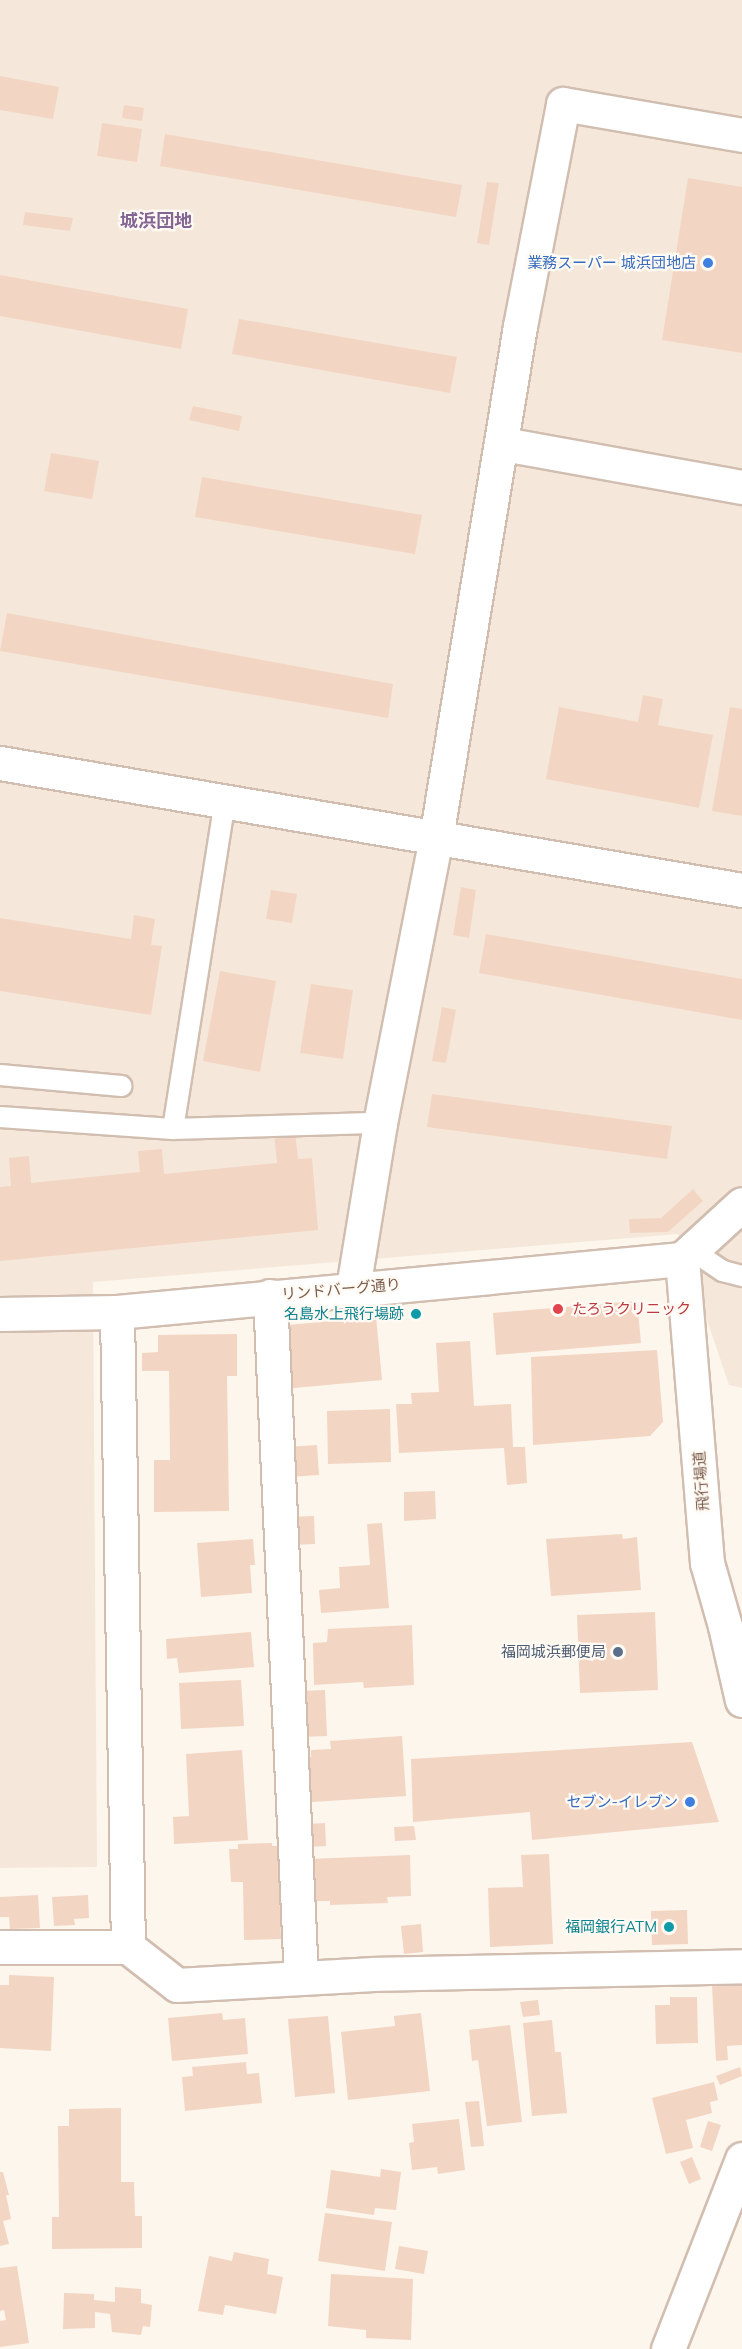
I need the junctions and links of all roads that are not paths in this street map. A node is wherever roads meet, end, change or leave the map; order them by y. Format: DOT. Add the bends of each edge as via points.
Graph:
graph roads {
  1 [pos="742,135"];
  2 [pos="503,444"];
  3 [pos="742,487"];
  4 [pos="0,763"];
  5 [pos="225,802"];
  6 [pos="436,838"];
  7 [pos="742,890"];
  8 [pos="0,1075"];
  9 [pos="122,1086"];
  10 [pos="0,1117"];
  11 [pos="380,1123"];
  12 [pos="173,1128"];
  13 [pos="742,1204"];
  14 [pos="688,1255"];
  15 [pos="742,1276"];
  16 [pos="353,1288"];
  17 [pos="270,1296"];
  18 [pos="117,1312"];
  19 [pos="0,1314"];
  20 [pos="707,1563"];
  21 [pos="742,1595"];
  22 [pos="742,1700"];
  23 [pos="0,1947"];
  24 [pos="128,1947"];
  25 [pos="742,1966"];
  26 [pos="301,1978"];
  27 [pos="742,2159"];
  28 [pos="668,2349"];
  1 -- 2 [label="street" via="563,104 520,326"];
  2 -- 3 [label="street"];
  2 -- 6 [label="street"];
  4 -- 5 [label="street"];
  5 -- 6 [label="street"];
  5 -- 12 [label="lane"];
  6 -- 7 [label="street"];
  6 -- 11 [label="street"];
  8 -- 9 [label="lane"];
  10 -- 12 [label="lane"];
  11 -- 12 [label="lane"];
  11 -- 16 [label="street"];
  13 -- 14 [label="street"];
  14 -- 15 [label="lane"];
  14 -- 16 [label="street, リンドバーグ通り"];
  14 -- 20 [label="street, 飛行場道"];
  16 -- 17 [label="street, リンドバーグ通り"];
  17 -- 18 [label="street, リンドバーグ通り"];
  17 -- 26 [label="street"];
  18 -- 19 [label="street, リンドバーグ通り"];
  18 -- 24 [label="street"];
  20 -- 21 [label="street"];
  20 -- 22 [label="street, 飛行場道"];
  23 -- 24 [label="street"];
  24 -- 26 [label="street" via="177,1985"];
  25 -- 26 [label="street"];
  27 -- 28 [label="street"];
}
